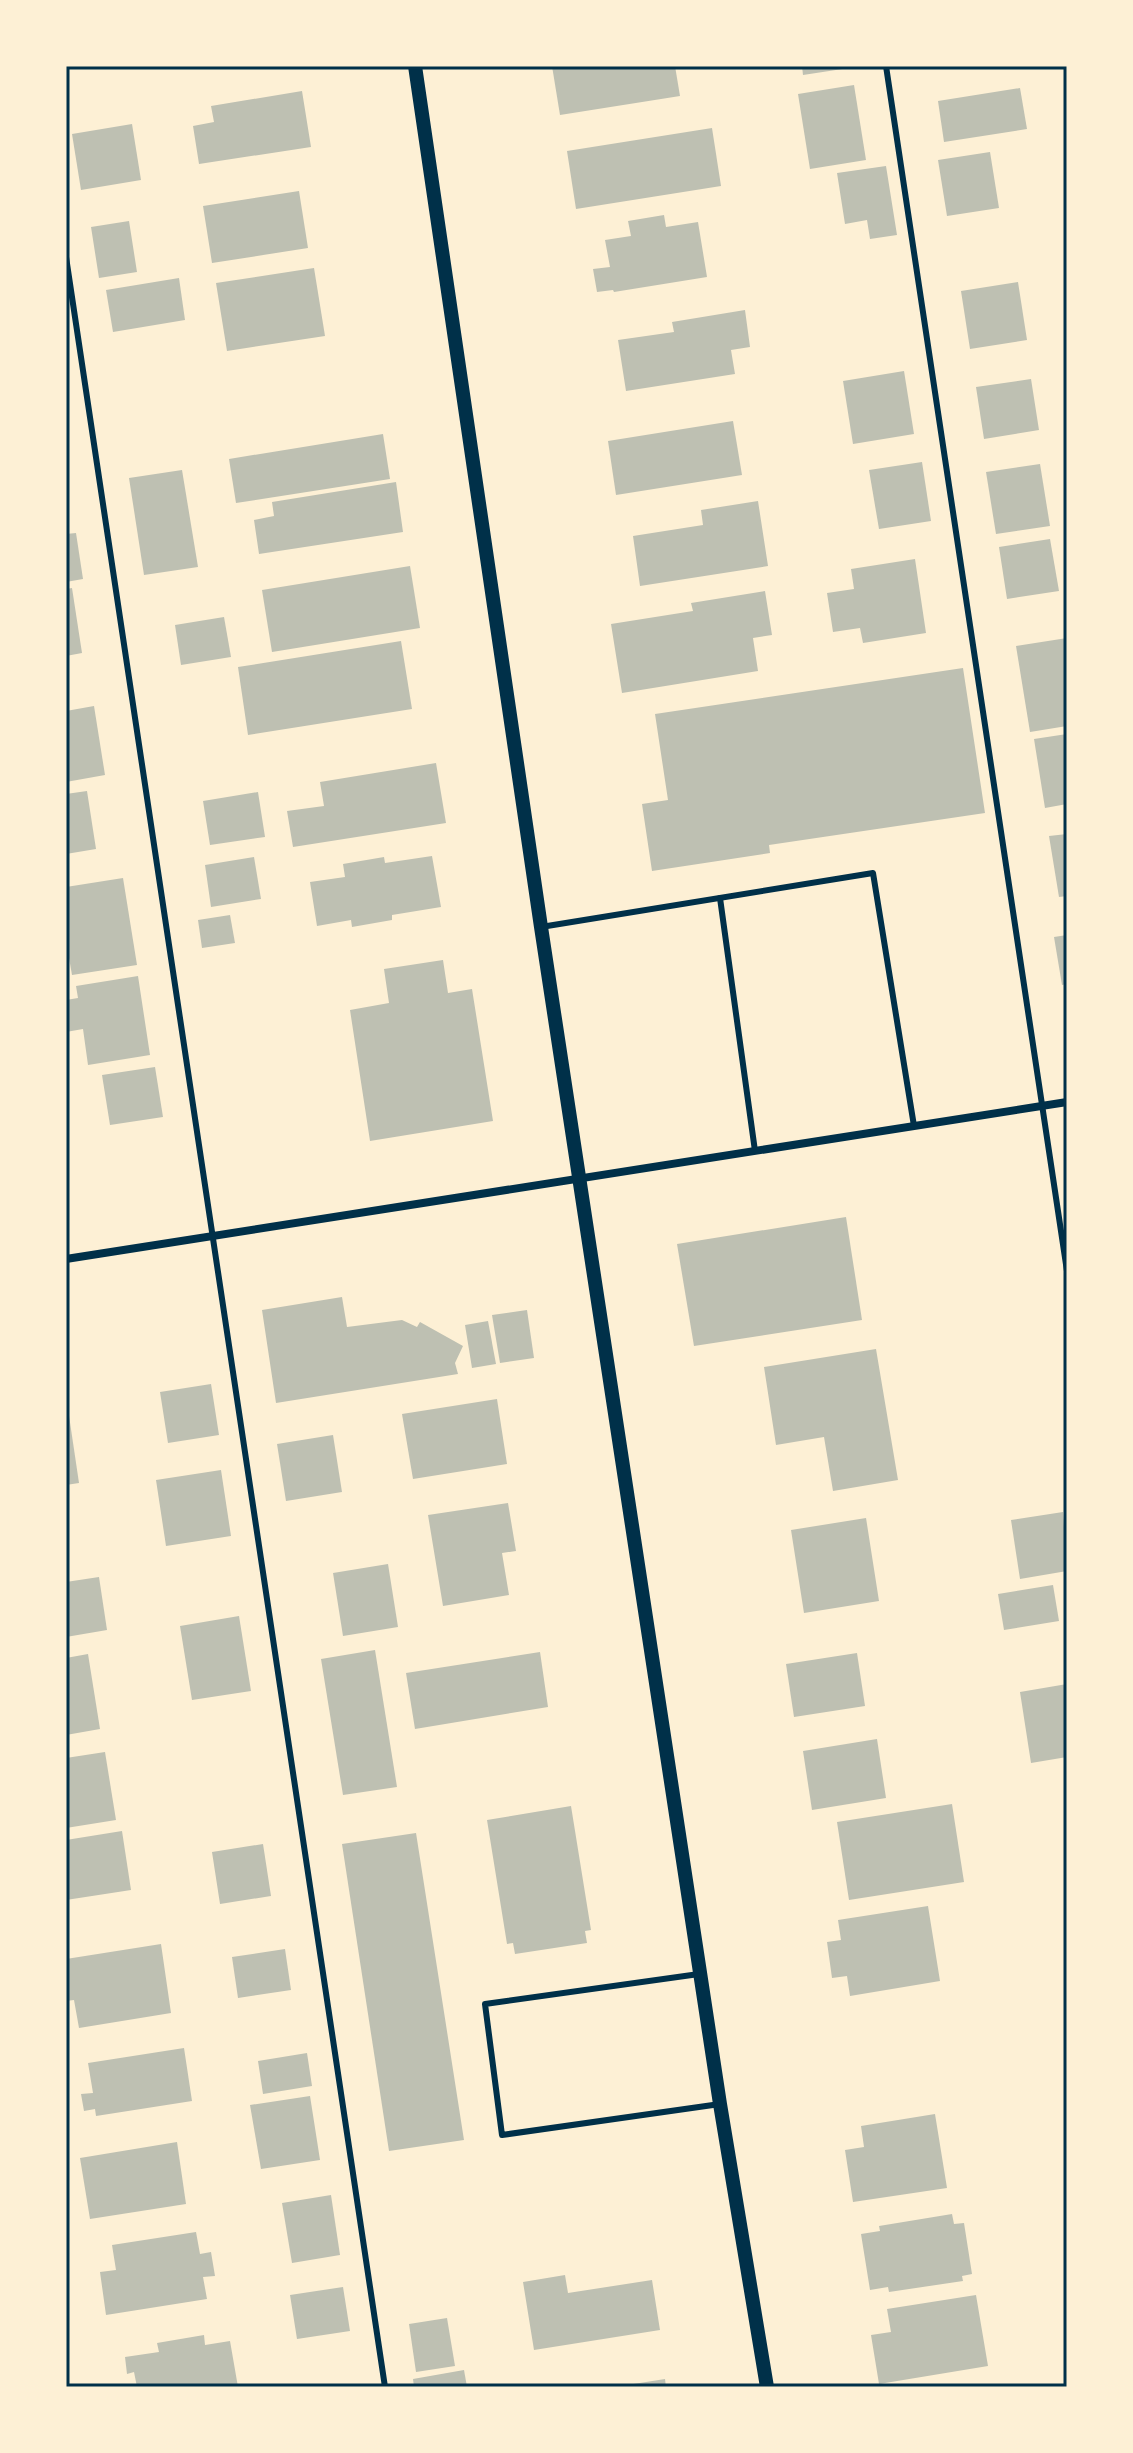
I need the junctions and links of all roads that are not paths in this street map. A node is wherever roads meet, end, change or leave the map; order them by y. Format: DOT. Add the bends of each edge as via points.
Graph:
graph roads {
  1 [pos="415,66"];
  2 [pos="886,66"];
  3 [pos="66,257"];
  4 [pos="720,898"];
  5 [pos="541,927"];
  6 [pos="1067,1102"];
  7 [pos="1042,1105"];
  8 [pos="914,1126"];
  9 [pos="755,1151"];
  10 [pos="579,1179"];
  11 [pos="214,1236"];
  12 [pos="66,1259"];
  13 [pos="1067,1271"];
  14 [pos="700,1974"];
  15 [pos="720,2104"];
  16 [pos="385,2387"];
  17 [pos="767,2387"];
  1 -- 5 [label="street"];
  2 -- 7 [label="lane"];
  3 -- 11 [label="lane"];
  4 -- 5 [label="lane"];
  4 -- 8 [label="lane" via="873,873"];
  4 -- 9 [label="lane"];
  5 -- 10 [label="street"];
  6 -- 7 [label="street"];
  7 -- 8 [label="street"];
  7 -- 13 [label="lane"];
  8 -- 9 [label="street"];
  9 -- 10 [label="street"];
  10 -- 11 [label="street"];
  10 -- 14 [label="street"];
  11 -- 12 [label="street"];
  11 -- 16 [label="lane"];
  14 -- 15 [label="street"];
  14 -- 15 [label="lane" via="485,2004 502,2135"];
  15 -- 17 [label="street"];
}
